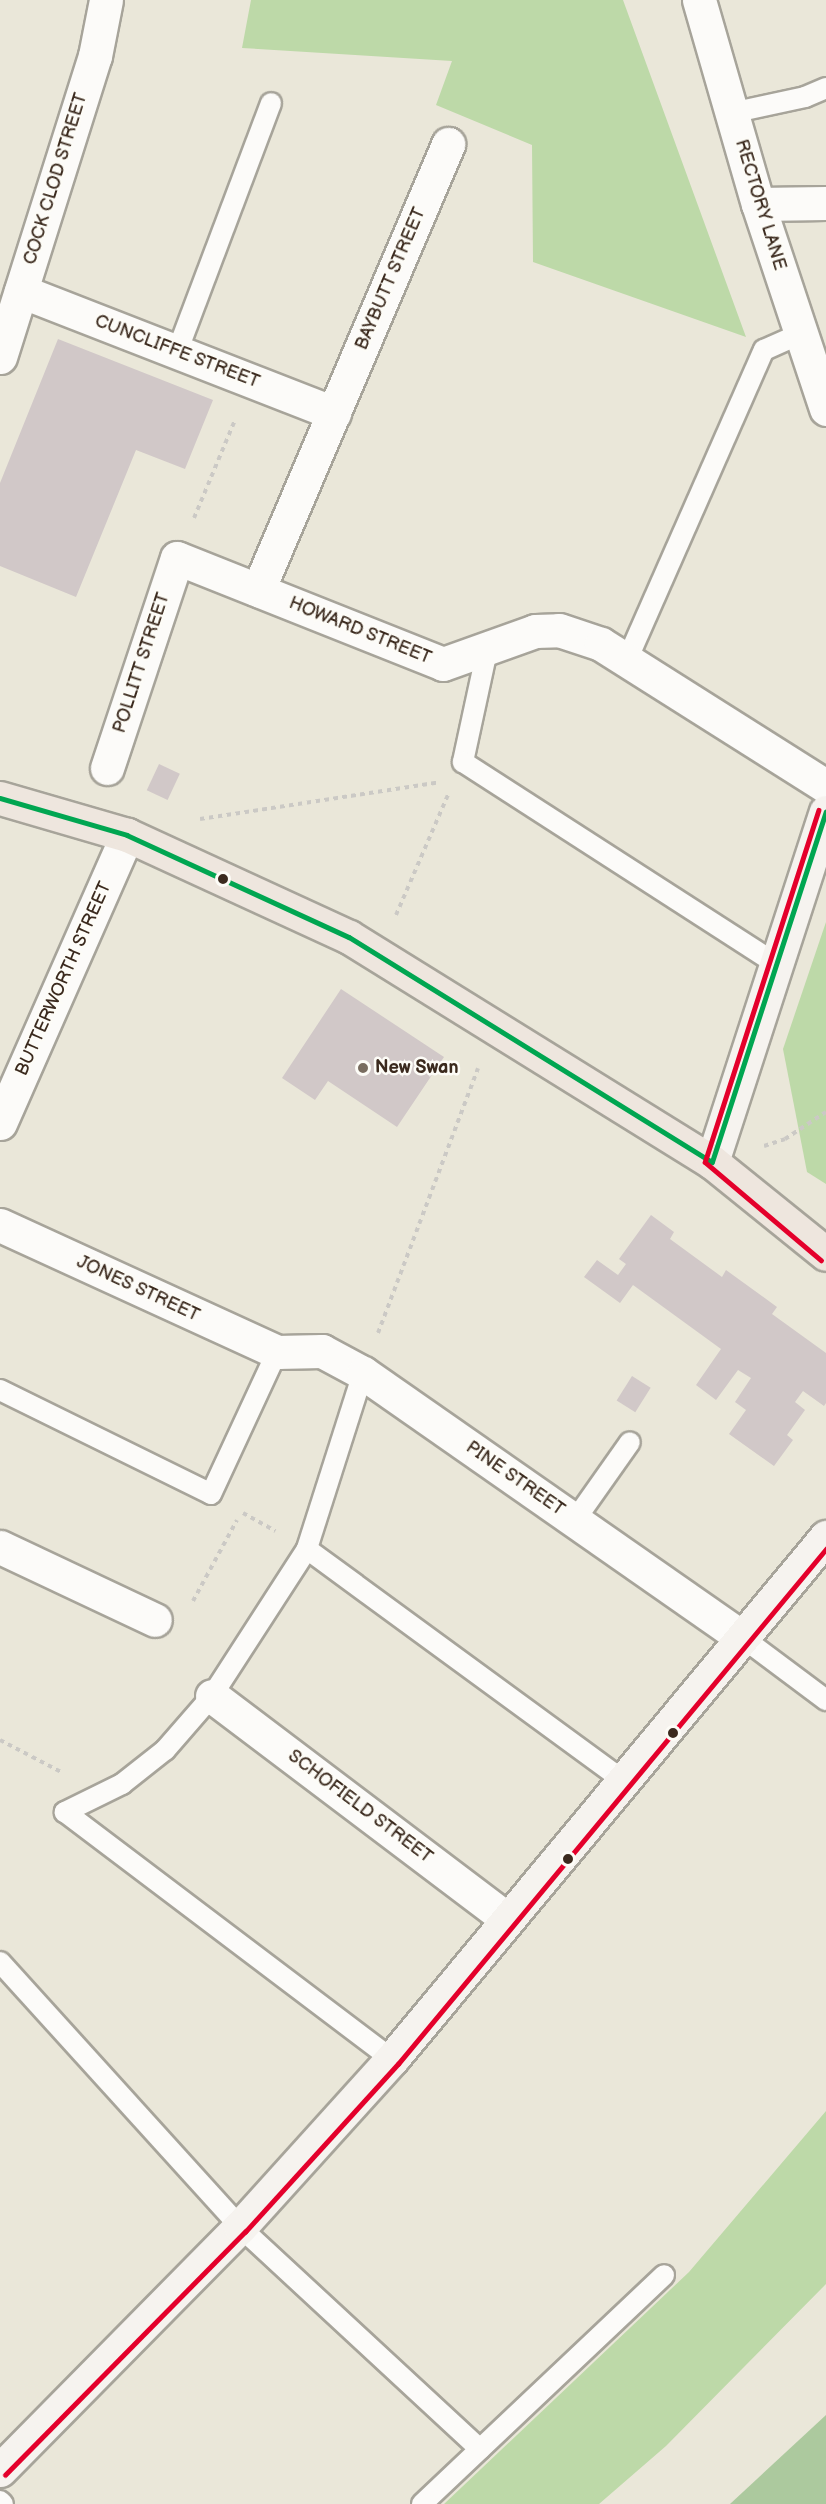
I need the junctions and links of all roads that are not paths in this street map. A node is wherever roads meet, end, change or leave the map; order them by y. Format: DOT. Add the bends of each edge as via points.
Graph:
graph roads {
  1 [pos="106,0"];
  2 [pos="699,0"];
  3 [pos="826,88"];
  4 [pos="271,103"];
  5 [pos="731,112"];
  6 [pos="448,144"];
  7 [pos="826,203"];
  8 [pos="758,204"];
  9 [pos="21,291"];
  10 [pos="800,334"];
  11 [pos="177,352"];
  12 [pos="0,357"];
  13 [pos="822,390"];
  14 [pos="334,413"];
  15 [pos="177,558"];
  16 [pos="258,590"];
  17 [pos="489,646"];
  18 [pos="627,660"];
  19 [pos="107,768"];
  20 [pos="826,786"];
  21 [pos="0,798"];
  22 [pos="826,812"];
  23 [pos="127,835"];
  24 [pos="777,964"];
  25 [pos="0,1123"];
  26 [pos="712,1162"];
  27 [pos="0,1225"];
  28 [pos="826,1254"];
  29 [pos="277,1352"];
  30 [pos="363,1373"];
  31 [pos="0,1390"];
  32 [pos="630,1442"];
  33 [pos="574,1520"];
  34 [pos="826,1537"];
  35 [pos="0,1547"];
  36 [pos="307,1550"];
  37 [pos="155,1620"];
  38 [pos="743,1638"];
  39 [pos="212,1696"];
  40 [pos="826,1700"];
  41 [pos="623,1780"];
  42 [pos="507,1919"];
  43 [pos="0,1962"];
  44 [pos="392,2059"];
  45 [pos="240,2227"];
  46 [pos="664,2275"];
  47 [pos="480,2449"];
  48 [pos="0,2469"];
  49 [pos="0,2501"];
  50 [pos="3,2504"];
  51 [pos="422,2504"];
  1 -- 9 [label="street, COCK CLOD STREET" via="95,56"];
  2 -- 5 [label="street, RECTORY LANE"];
  3 -- 5 [label="lane" via="805,97"];
  4 -- 11 [label="lane"];
  5 -- 8 [label="street, RECTORY LANE"];
  6 -- 14 [label="street, BAYBUTT STREET"];
  7 -- 8 [label="street"];
  8 -- 10 [label="street, RECTORY LANE"];
  9 -- 11 [label="street, CUNCLIFFE STREET"];
  9 -- 12 [label="street, COCK CLOD STREET"];
  10 -- 13 [label="street, RECTORY LANE"];
  10 -- 18 [label="lane" via="764,350"];
  11 -- 14 [label="street, CUNCLIFFE STREET"];
  14 -- 16 [label="street, BAYBUTT STREET"];
  15 -- 16 [label="street, HOWARD STREET"];
  15 -- 19 [label="street, POLLITT STREET"];
  16 -- 17 [label="street, HOWARD STREET" via="443,664"];
  17 -- 18 [label="street, HOWARD STREET" via="535,631 560,630 601,644"];
  17 -- 24 [label="lane" via="463,762"];
  18 -- 20 [label="street, HOWARD STREET"];
  21 -- 23 [label="main road"];
  22 -- 24 [label="street"];
  23 -- 25 [label="street, BUTTERWORTH STREET"];
  23 -- 26 [label="main road" via="349,937"];
  24 -- 26 [label="street"];
  26 -- 28 [label="main road"];
  27 -- 29 [label="street, JONES STREET"];
  29 -- 30 [label="street, PINE STREET" via="322,1351"];
  29 -- 31 [label="lane" via="211,1494"];
  30 -- 33 [label="street, PINE STREET"];
  30 -- 36 [label="lane"];
  32 -- 33 [label="lane"];
  33 -- 38 [label="street, PINE STREET"];
  34 -- 38 [label="street"];
  35 -- 37 [label="street"];
  36 -- 39 [label="lane"];
  36 -- 41 [label="lane"];
  38 -- 40 [label="lane"];
  38 -- 41 [label="street"];
  39 -- 42 [label="street, SCHOFIELD STREET"];
  39 -- 44 [label="lane" via="165,1750 122,1784 65,1812"];
  41 -- 42 [label="street"];
  42 -- 44 [label="street"];
  43 -- 45 [label="lane"];
  44 -- 45 [label="street"];
  45 -- 47 [label="lane"];
  45 -- 48 [label="street"];
  46 -- 47 [label="lane"];
  47 -- 51 [label="lane"];
  49 -- 50 [label="lane"];
}
